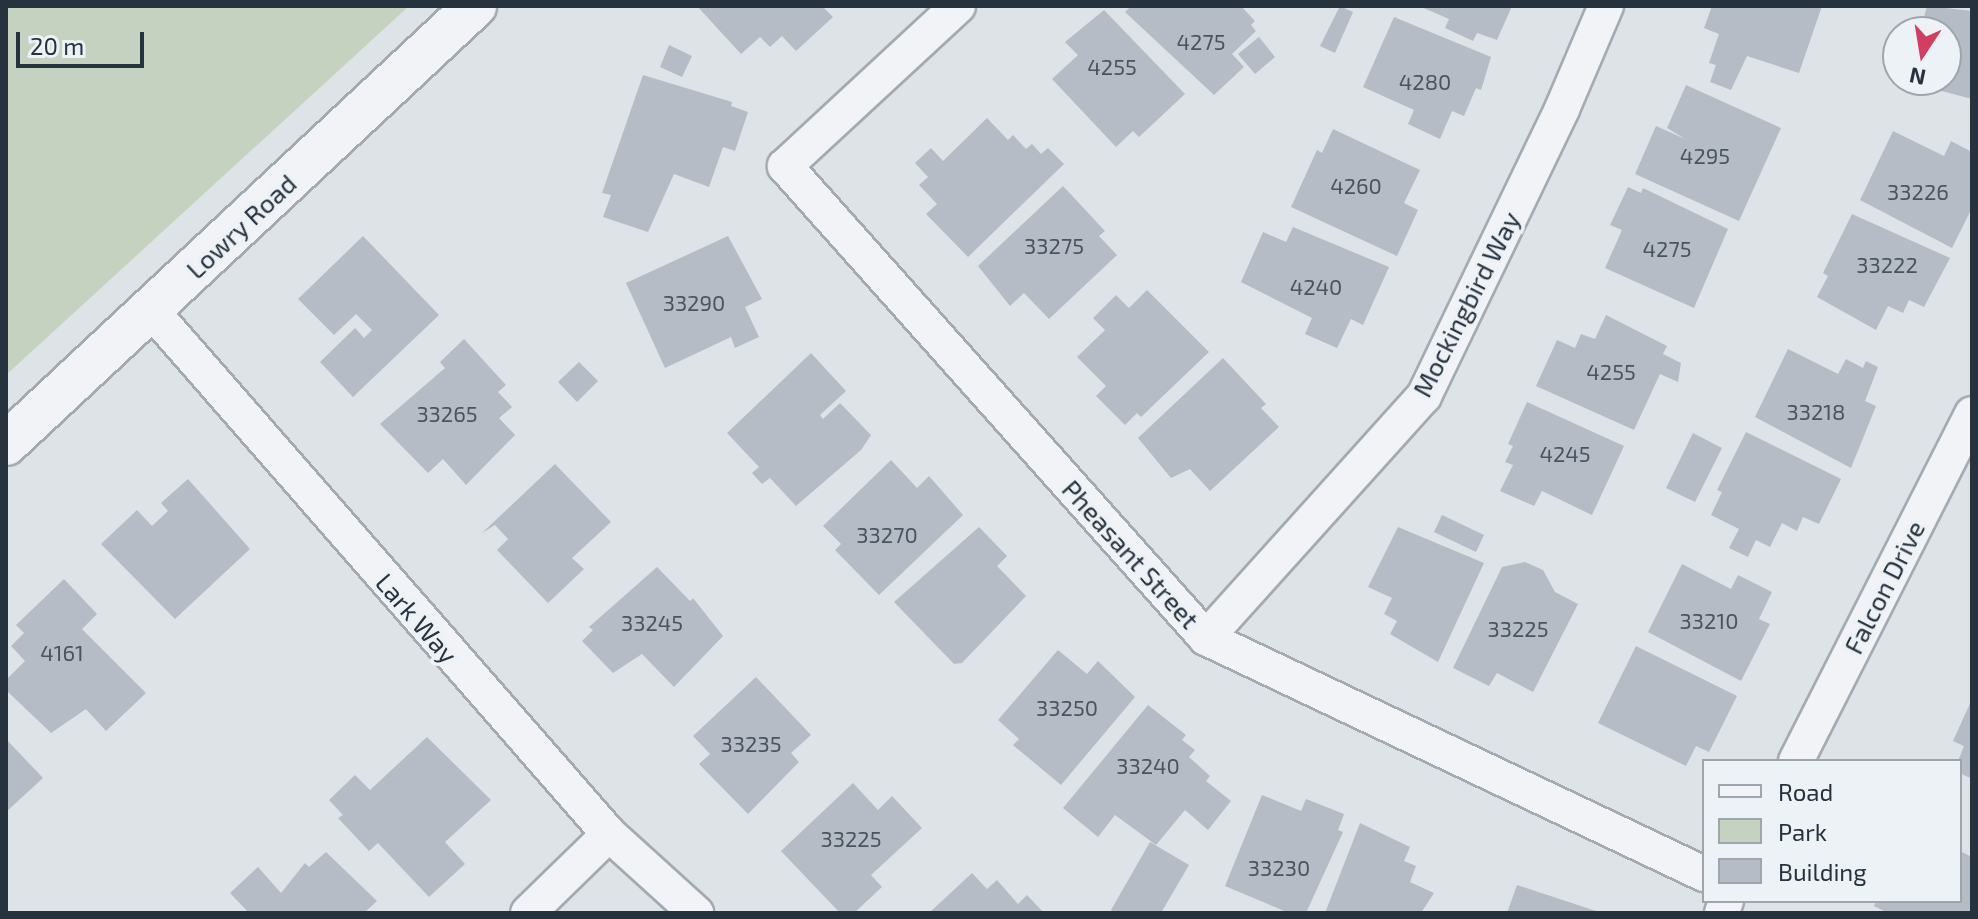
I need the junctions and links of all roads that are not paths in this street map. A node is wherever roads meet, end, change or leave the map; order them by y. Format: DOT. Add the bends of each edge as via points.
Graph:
graph roads {
  1 [pos="475,6"];
  2 [pos="958,6"];
  3 [pos="1606,6"];
  4 [pos="151,310"];
  5 [pos="1972,414"];
  6 [pos="6,444"];
  7 [pos="1206,638"];
  8 [pos="1797,759"];
  9 [pos="609,834"];
  10 [pos="1702,873"];
  11 [pos="528,913"];
  12 [pos="696,913"];
  1 -- 4 [label="street, Lowry Road"];
  2 -- 7 [label="street, Pheasant Street" via="785,166"];
  3 -- 7 [label="street, Mockingbird Way" via="1424,396"];
  4 -- 6 [label="street, Lowry Road"];
  4 -- 9 [label="street, Lark Way"];
  5 -- 8 [label="street, Falcon Drive"];
  7 -- 10 [label="street, Pheasant Street"];
  9 -- 11 [label="street"];
  9 -- 12 [label="street, Lark Way"];
}
